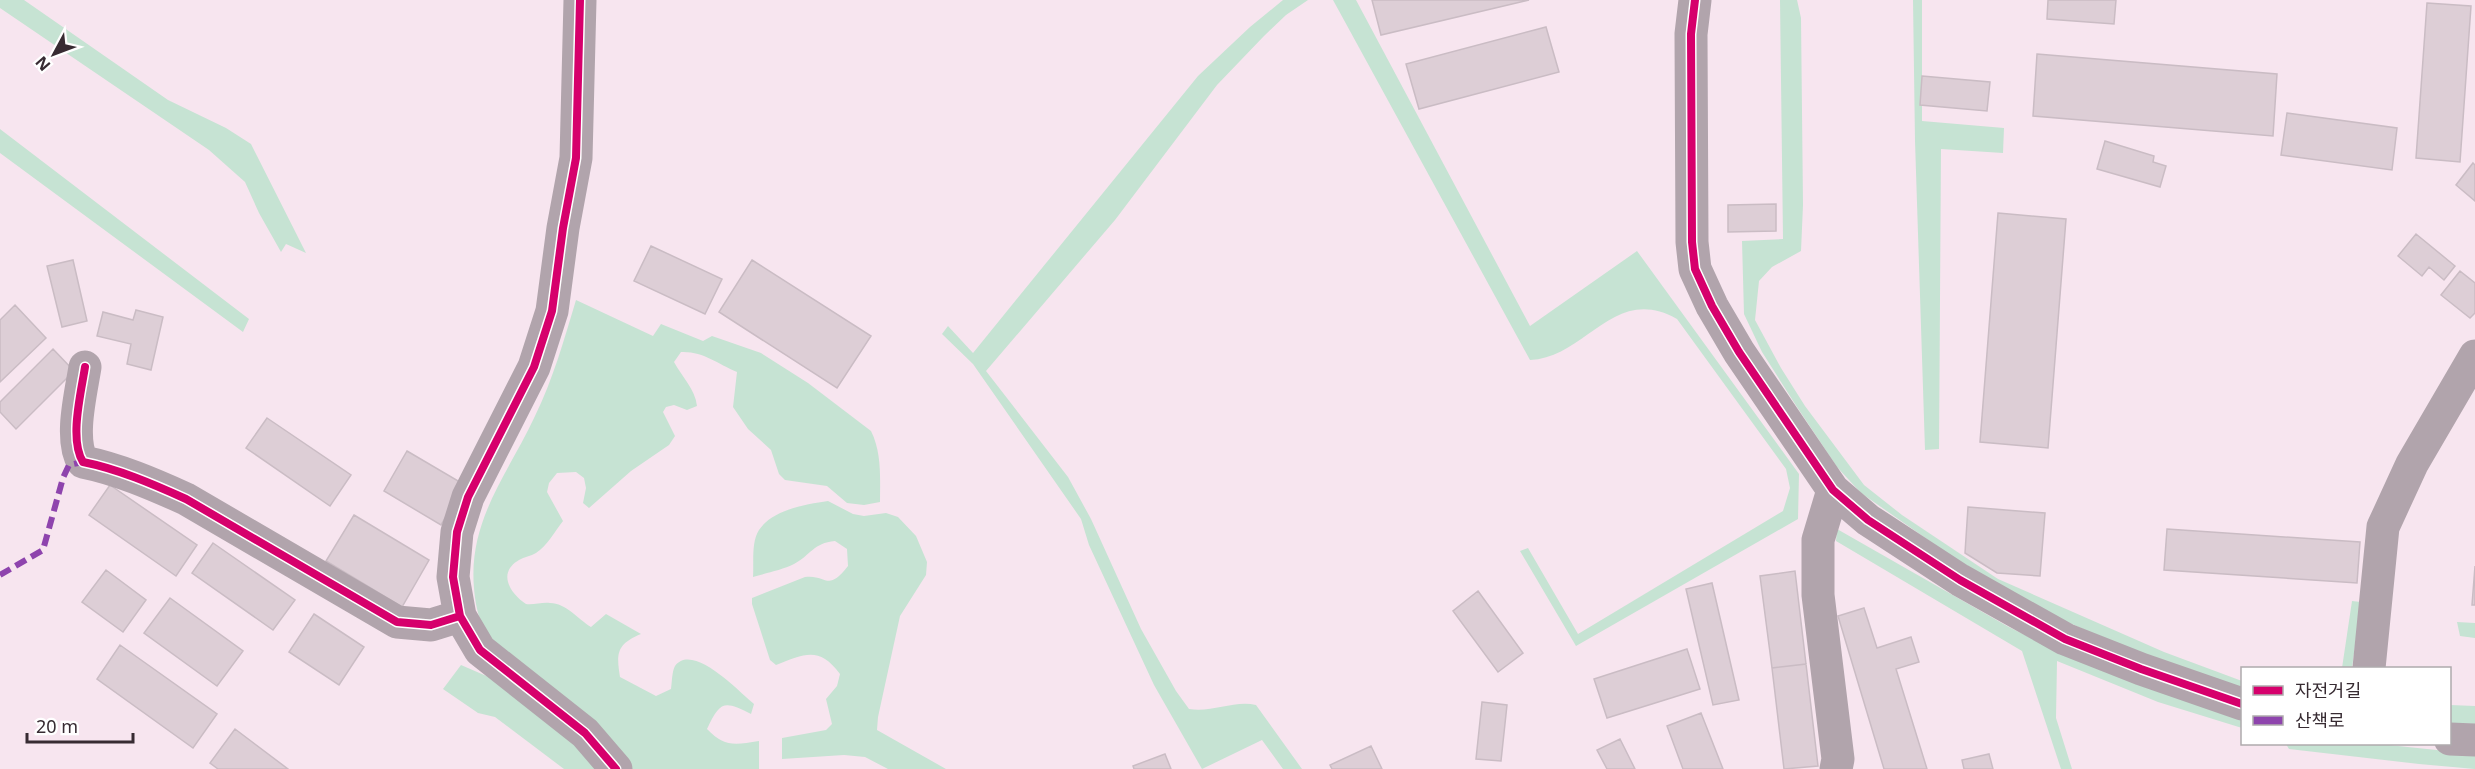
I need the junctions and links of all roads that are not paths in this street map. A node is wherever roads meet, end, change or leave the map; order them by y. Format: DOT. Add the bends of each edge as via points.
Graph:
graph roads {
  1 [pos="580,0"];
  2 [pos="1695,0"];
  3 [pos="2475,356"];
  4 [pos="85,367"];
  5 [pos="1833,490"];
  6 [pos="460,616"];
  7 [pos="2369,667"];
  8 [pos="2241,704"];
  9 [pos="2451,739"];
  10 [pos="2475,740"];
  11 [pos="616,769"];
  12 [pos="1836,769"];
  1 -- 6 [label="street" via="576,158 552,311 534,367 468,497 457,532 453,577"];
  2 -- 5 [label="street" via="1691,34 1691,162 1695,269 1739,352"];
  3 -- 7 [label="street" via="2412,464 2383,527"];
  4 -- 6 [label="street" via="78,418 78,453 83,462 186,499 397,622 431,625"];
  5 -- 8 [label="street" via="1903,544 2029,621 2141,669"];
  5 -- 12 [label="street" via="1818,540 1818,584"];
  6 -- 11 [label="street" via="480,650 585,733"];
  9 -- 10 [label="street"];
}
